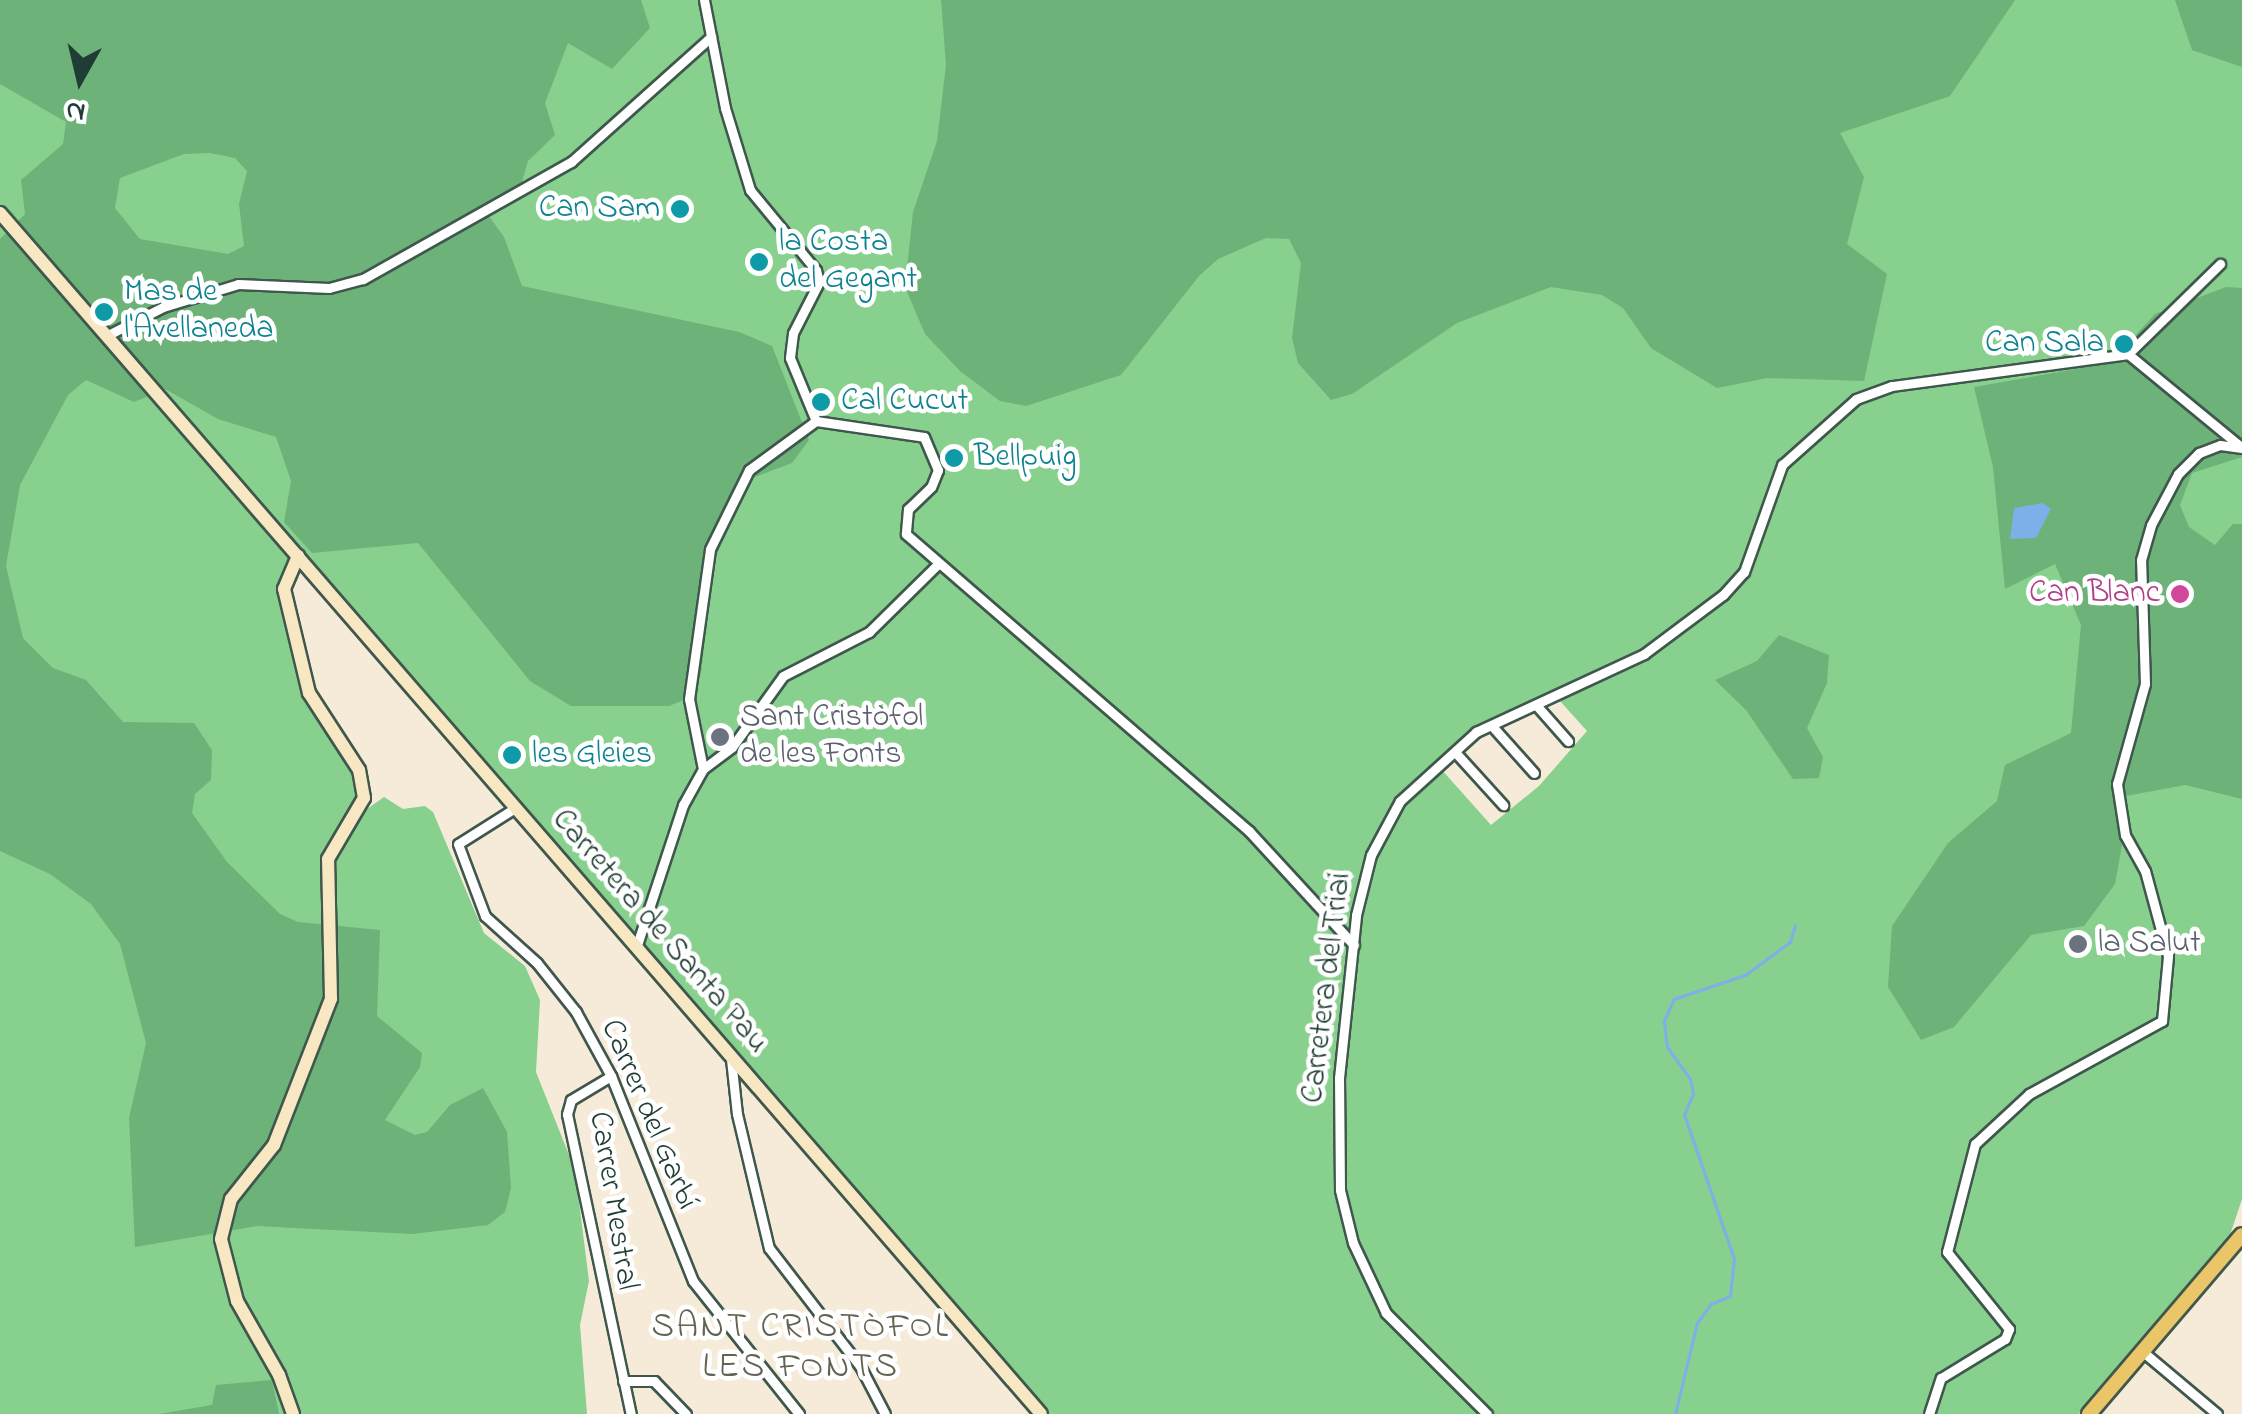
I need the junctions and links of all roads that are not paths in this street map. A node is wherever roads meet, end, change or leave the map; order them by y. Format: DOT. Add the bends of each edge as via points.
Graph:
graph roads {
  1 [pos="704,0"];
  2 [pos="710,37"];
  3 [pos="0,213"];
  4 [pos="2220,264"];
  5 [pos="106,336"];
  6 [pos="2128,354"];
  7 [pos="816,421"];
  8 [pos="2242,448"];
  9 [pos="298,556"];
  10 [pos="937,565"];
  11 [pos="1538,706"];
  12 [pos="1492,726"];
  13 [pos="1568,741"];
  14 [pos="1454,752"];
  15 [pos="703,769"];
  16 [pos="1534,773"];
  17 [pos="1503,805"];
  18 [pos="515,808"];
  19 [pos="1355,947"];
  20 [pos="636,948"];
  21 [pos="731,1057"];
  22 [pos="611,1076"];
  23 [pos="2242,1235"];
  24 [pos="2142,1352"];
  25 [pos="623,1381"];
  26 [pos="293,1414"];
  27 [pos="631,1414"];
  28 [pos="686,1414"];
  29 [pos="799,1414"];
  30 [pos="885,1414"];
  31 [pos="1041,1414"];
  32 [pos="1488,1414"];
  33 [pos="1929,1414"];
  34 [pos="2088,1414"];
  35 [pos="2217,1414"];
  1 -- 2 [label="street"];
  2 -- 5 [label="street" via="571,162 363,279 329,288 238,284 163,307"];
  2 -- 7 [label="street" via="750,190 816,270 819,282 793,333 790,358"];
  3 -- 5 [label="main road, Carretera de Santa Pau"];
  4 -- 6 [label="street"];
  5 -- 9 [label="main road, Carretera de Santa Pau"];
  6 -- 8 [label="street"];
  6 -- 11 [label="street, Carretera del Triai" via="1892,386 1856,399 1782,465 1738,581 1662,643"];
  7 -- 10 [label="street" via="912,433 931,446 936,480 903,522 906,534"];
  7 -- 15 [label="street" via="749,470 710,548 689,699"];
  8 -- 33 [label="street" via="2220,444 2178,474 2151,525 2142,560 2146,684 2118,784 2125,835 2146,871 2168,956 2162,1021 2029,1094 1975,1144 1947,1252 2009,1329 2005,1339 1941,1378"];
  9 -- 18 [label="main road, Carretera de Santa Pau"];
  9 -- 26 [label="main road" via="284,589 310,693 359,770 364,798 328,859 330,998 274,1144 231,1199 221,1240 236,1301 280,1375"];
  10 -- 15 [label="street" via="869,632 783,676 732,747"];
  10 -- 19 [label="street" via="1249,830"];
  11 -- 12 [label="street, Carretera del Triai"];
  11 -- 13 [label="street"];
  12 -- 14 [label="street, Carretera del Triai"];
  12 -- 16 [label="street"];
  14 -- 17 [label="street"];
  14 -- 19 [label="street, Carretera del Triai" via="1400,801 1371,855"];
  15 -- 20 [label="street" via="684,805"];
  18 -- 20 [label="main road, Carretera de Santa Pau"];
  18 -- 22 [label="street, Carrer del Garbí" via="458,844 461,857 485,916 555,983"];
  19 -- 32 [label="street, Carretera del Triai" via="1337,1108 1344,1212 1386,1314"];
  20 -- 21 [label="main road, Carretera de Santa Pau"];
  21 -- 30 [label="street" via="736,1114 769,1248 860,1366"];
  21 -- 31 [label="main road, Carretera de Santa Pau"];
  22 -- 25 [label="street, Carrer Mestral" via="572,1100 567,1114"];
  22 -- 29 [label="street, Carrer del Garbí" via="693,1281"];
  23 -- 24 [label="main road"];
  24 -- 34 [label="main road"];
  24 -- 35 [label="street"];
  25 -- 27 [label="street, Carrer Mestral"];
  25 -- 28 [label="street" via="654,1381"];
}
